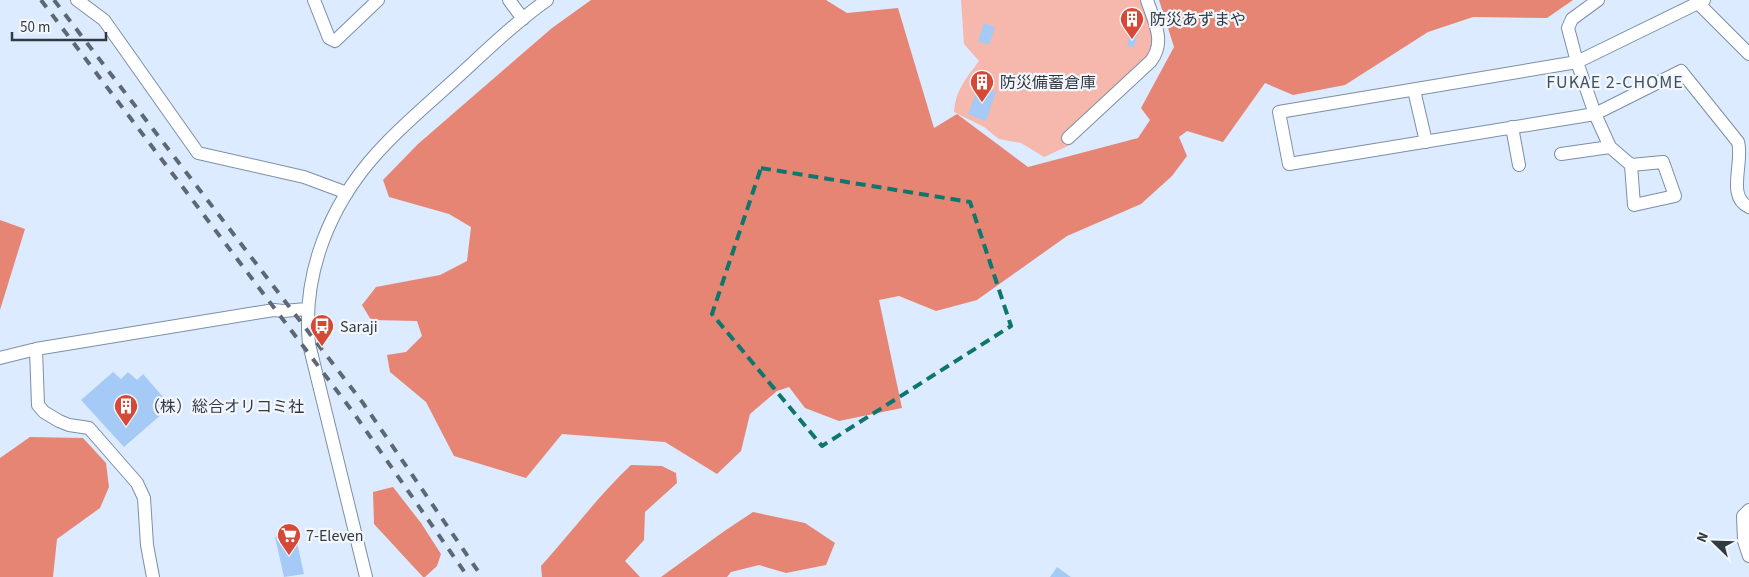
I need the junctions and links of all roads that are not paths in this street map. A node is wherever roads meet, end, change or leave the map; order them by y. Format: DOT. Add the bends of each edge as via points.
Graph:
graph roads {
  1 [pos="77,0"];
  2 [pos="314,0"];
  3 [pos="378,0"];
  4 [pos="509,0"];
  5 [pos="547,0"];
  6 [pos="1148,0"];
  7 [pos="1598,0"];
  8 [pos="1701,1"];
  9 [pos="523,18"];
  10 [pos="1749,54"];
  11 [pos="1577,62"];
  12 [pos="1414,90"];
  13 [pos="1595,114"];
  14 [pos="1512,127"];
  15 [pos="1068,138"];
  16 [pos="1426,142"];
  17 [pos="1610,147"];
  18 [pos="1561,154"];
  19 [pos="1519,165"];
  20 [pos="1631,166"];
  21 [pos="346,193"];
  22 [pos="1749,207"];
  23 [pos="307,309"];
  24 [pos="36,349"];
  25 [pos="0,358"];
  26 [pos="1749,510"];
  27 [pos="1749,556"];
  28 [pos="153,577"];
  29 [pos="366,577"];
  1 -- 21 [label="street" via="104,20 198,153 304,177"];
  2 -- 3 [label="street" via="329,38 335,41"];
  4 -- 9 [label="street"];
  5 -- 9 [label="street"];
  6 -- 15 [label="street" via="1158,35 1156,54"];
  7 -- 11 [label="street" via="1572,19 1568,28"];
  8 -- 10 [label="street"];
  8 -- 11 [label="street"];
  9 -- 21 [label="street" via="393,136"];
  11 -- 12 [label="street"];
  11 -- 13 [label="street"];
  12 -- 16 [label="street"];
  12 -- 16 [label="street" via="1280,112 1290,164"];
  13 -- 14 [label="street"];
  13 -- 17 [label="street"];
  13 -- 22 [label="street" via="1681,71 1738,142 1741,150 1736,187 1741,203"];
  14 -- 16 [label="street"];
  14 -- 19 [label="street"];
  17 -- 18 [label="street"];
  17 -- 20 [label="street"];
  21 -- 23 [label="street" via="317,257"];
  23 -- 24 [label="street" via="274,310"];
  23 -- 29 [label="street" via="312,361"];
  24 -- 25 [label="street"];
  24 -- 28 [label="street" via="38,405 58,421 89,428 137,483 144,498"];
  26 -- 27 [label="street" via="1743,516 1744,541"];
}
